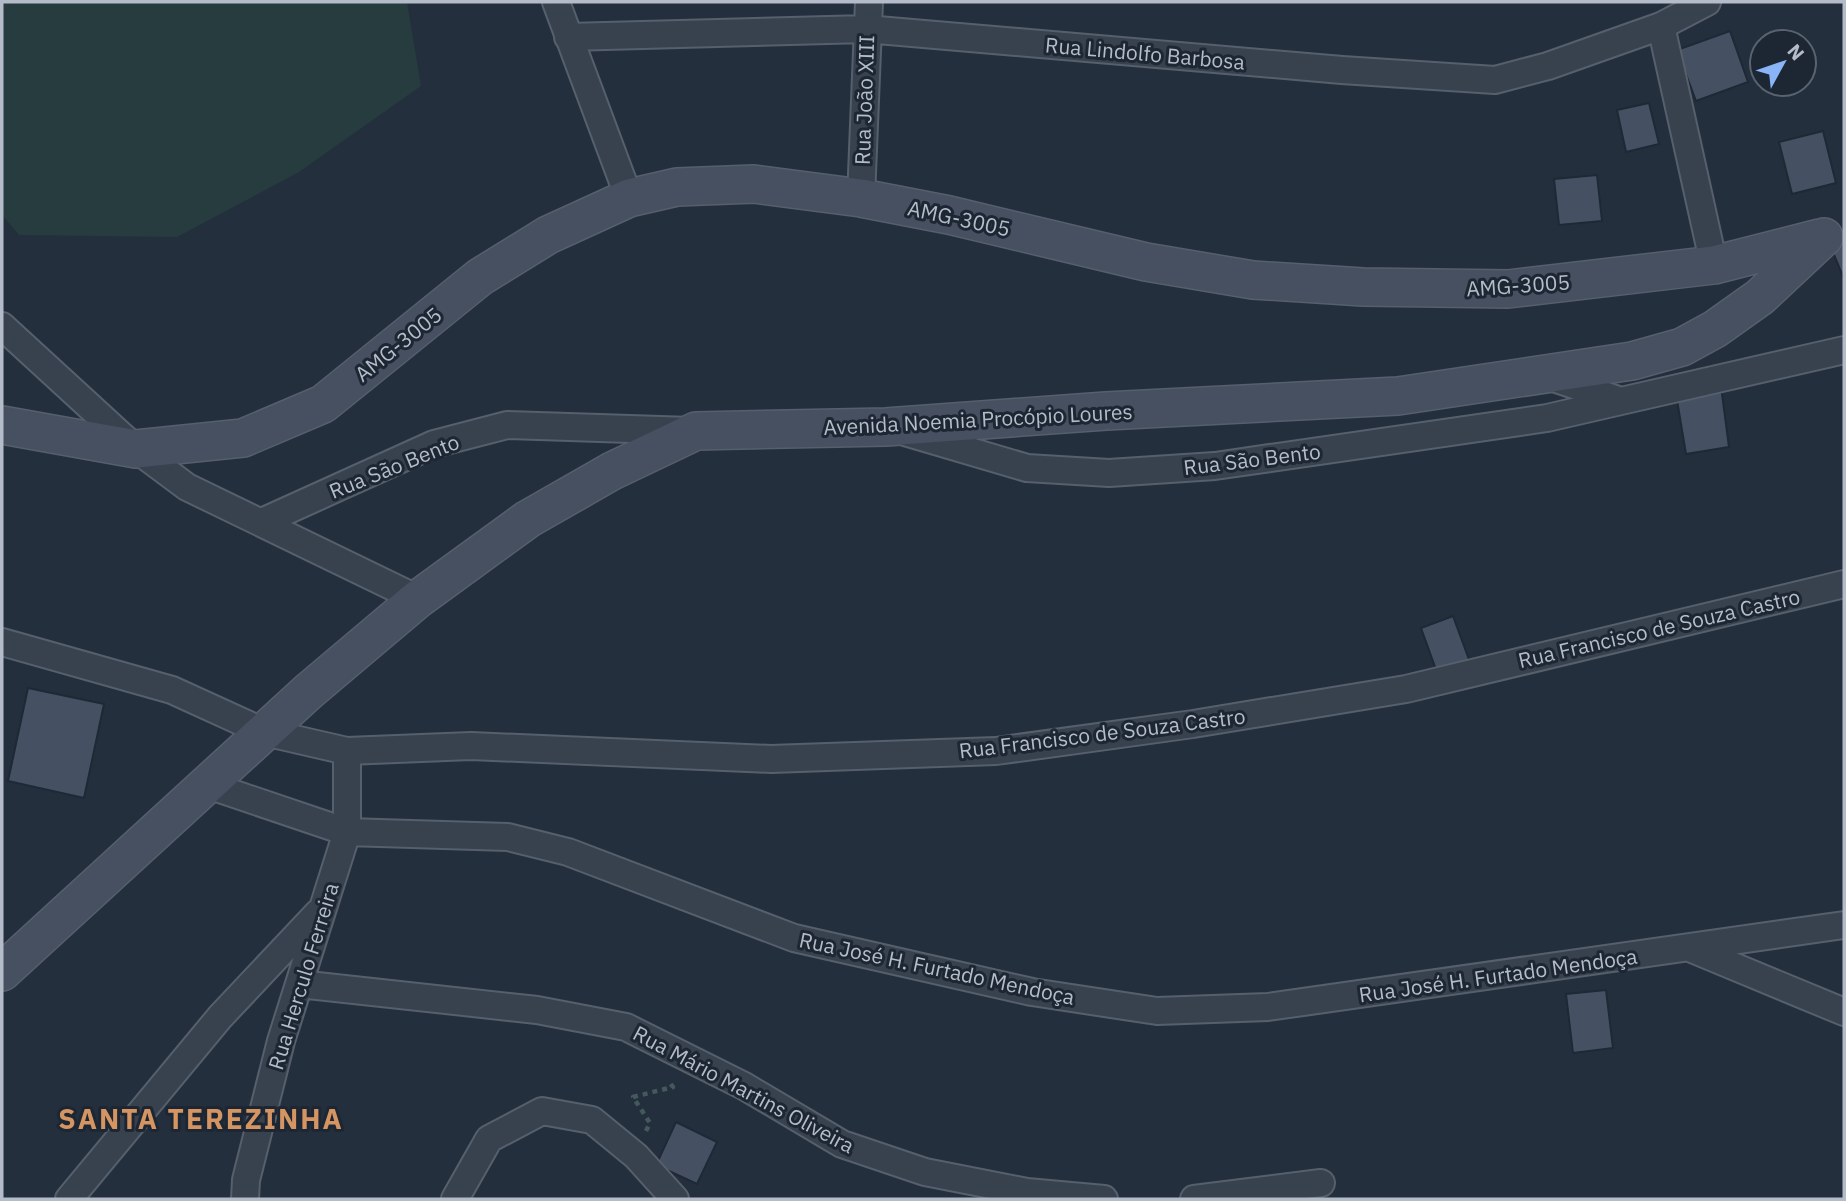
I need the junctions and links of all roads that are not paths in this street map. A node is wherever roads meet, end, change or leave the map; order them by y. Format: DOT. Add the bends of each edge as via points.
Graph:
graph roads {
  1 [pos="556,2"];
  2 [pos="869,2"];
  3 [pos="1707,2"];
  4 [pos="1661,26"];
  5 [pos="866,29"];
  6 [pos="568,37"];
  7 [pos="629,198"];
  8 [pos="861,198"];
  9 [pos="1834,233"];
  10 [pos="1714,265"];
  11 [pos="2,326"];
  12 [pos="1844,350"];
  13 [pos="1543,375"];
  14 [pos="1620,401"];
  15 [pos="2,425"];
  16 [pos="886,427"];
  17 [pos="696,431"];
  18 [pos="136,449"];
  19 [pos="264,522"];
  20 [pos="1844,584"];
  21 [pos="418,599"];
  22 [pos="2,642"];
  23 [pos="264,732"];
  24 [pos="347,751"];
  25 [pos="205,784"];
  26 [pos="347,832"];
  27 [pos="321,909"];
  28 [pos="1844,925"];
  29 [pos="1690,949"];
  30 [pos="2,972"];
  31 [pos="299,984"];
  32 [pos="1844,1012"];
  33 [pos="1321,1183"];
  34 [pos="69,1199"];
  35 [pos="245,1199"];
  36 [pos="455,1199"];
  37 [pos="675,1199"];
  38 [pos="1104,1199"];
  39 [pos="1194,1199"];
  1 -- 6 [label="street"];
  2 -- 5 [label="street, Rua João XIII"];
  3 -- 4 [label="street, Rua Lindolfo Barbosa"];
  4 -- 5 [label="street, Rua Lindolfo Barbosa" via="1548,66 1495,79"];
  4 -- 10 [label="street"];
  5 -- 6 [label="street, Rua Lindolfo Barbosa"];
  5 -- 8 [label="street, Rua João XIII"];
  6 -- 7 [label="street"];
  7 -- 8 [label="street, AMG-3005" via="677,187 754,184"];
  7 -- 18 [label="street, AMG-3005" via="548,235 480,277 323,404 243,438"];
  8 -- 10 [label="street, AMG-3005" via="1146,262 1252,280 1508,289"];
  9 -- 10 [label="street, AMG-3005"];
  9 -- 13 [label="street, Avenida Noemia Procópio Loures" via="1760,297 1682,347 1632,361"];
  11 -- 18 [label="street"];
  12 -- 14 [label="street, Rua São Bento"];
  13 -- 14 [label="street"];
  13 -- 16 [label="street, Avenida Noemia Procópio Loures" via="1398,396"];
  14 -- 16 [label="street, Rua São Bento" via="1547,418 1229,464 1109,473 1027,468"];
  15 -- 18 [label="street, AMG-3005"];
  16 -- 17 [label="street, Avenida Noemia Procópio Loures"];
  17 -- 19 [label="street, Rua São Bento" via="507,425 434,444"];
  17 -- 21 [label="street, Avenida Noemia Procópio Loures" via="612,471 528,519"];
  18 -- 19 [label="street" via="187,487"];
  19 -- 21 [label="street"];
  20 -- 24 [label="street, Rua Francisco de Souza Castro" via="1406,689 996,751 771,759 471,746"];
  21 -- 23 [label="street, Avenida Noemia Procópio Loures"];
  22 -- 23 [label="street, Rua Francisco de Souza Castro" via="172,690"];
  23 -- 24 [label="street, Rua Francisco de Souza Castro"];
  23 -- 25 [label="street, Avenida Noemia Procópio Loures"];
  24 -- 26 [label="street, Rua Herculo Ferreira"];
  25 -- 26 [label="street, Rua José H. Furtado Mendoça"];
  25 -- 30 [label="street, Avenida Noemia Procópio Loures"];
  26 -- 27 [label="street, Rua Herculo Ferreira"];
  26 -- 29 [label="street, Rua José H. Furtado Mendoça" via="508,837 568,852 794,939 1032,992 1157,1011 1268,1007"];
  27 -- 31 [label="street, Rua Herculo Ferreira"];
  27 -- 34 [label="street" via="220,1017"];
  28 -- 29 [label="street, Rua José H. Furtado Mendoça"];
  29 -- 32 [label="street"];
  31 -- 35 [label="street, Rua Herculo Ferreira" via="246,1180"];
  31 -- 38 [label="street, Rua Mário Martins Oliveira" via="537,1010 626,1027 744,1086 842,1144 925,1172 1027,1192"];
  33 -- 39 [label="street"];
  36 -- 37 [label="street" via="489,1139 542,1111 592,1120 632,1153"];
}
